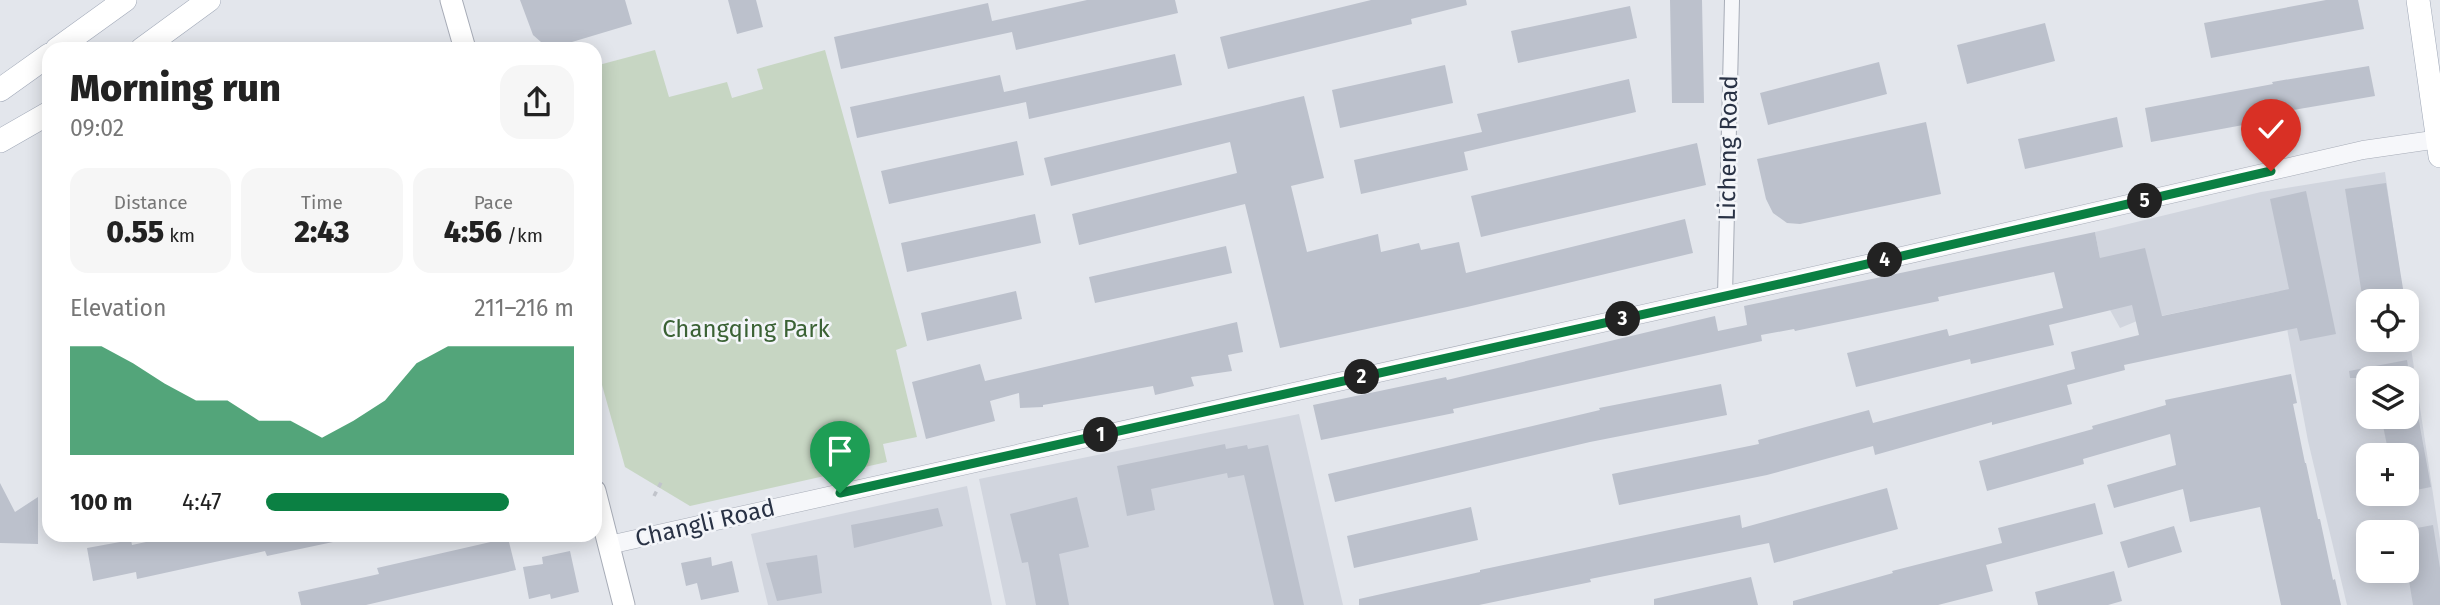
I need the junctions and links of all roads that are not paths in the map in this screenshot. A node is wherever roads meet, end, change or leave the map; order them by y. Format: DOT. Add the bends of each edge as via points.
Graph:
graph roads {
  1 [pos="125,0"];
  2 [pos="209,0"];
  3 [pos="451,0"];
  4 [pos="1732,0"];
  5 [pos="2418,0"];
  6 [pos="67,42"];
  7 [pos="152,42"];
  8 [pos="463,42"];
  9 [pos="42,60"];
  10 [pos="0,90"];
  11 [pos="42,117"];
  12 [pos="0,141"];
  13 [pos="2439,145"];
  14 [pos="1725,296"];
  15 [pos="602,518"];
  16 [pos="609,545"];
  17 [pos="624,605"];
  1 -- 6 [label="main road"];
  2 -- 7 [label="main road"];
  3 -- 8 [label="main road"];
  4 -- 14 [label="street, Licheng Road"];
  5 -- 13 [label="main road"];
  9 -- 10 [label="main road"];
  11 -- 12 [label="main road"];
  13 -- 14 [label="street, Changli Road" via="2362,150"];
  14 -- 16 [label="street, Changli Road"];
  15 -- 16 [label="main road"];
  16 -- 17 [label="main road"];
}
